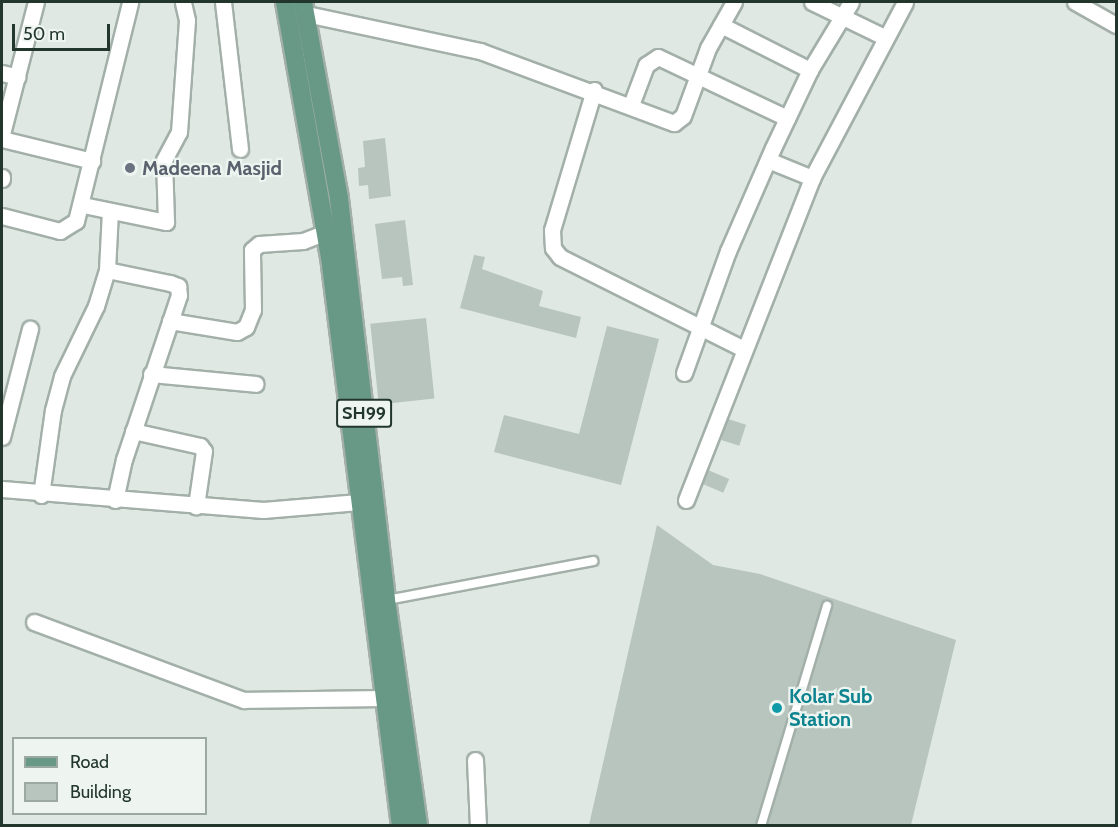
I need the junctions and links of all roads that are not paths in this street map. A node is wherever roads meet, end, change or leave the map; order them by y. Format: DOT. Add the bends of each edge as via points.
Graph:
graph roads {
  1 [pos="36,2"];
  2 [pos="130,2"];
  3 [pos="183,2"];
  4 [pos="222,2"];
  5 [pos="285,2"];
  6 [pos="734,2"];
  7 [pos="812,2"];
  8 [pos="852,2"];
  9 [pos="905,2"];
  10 [pos="1079,2"];
  11 [pos="304,8"];
  12 [pos="843,16"];
  13 [pos="721,25"];
  14 [pos="1116,25"];
  15 [pos="886,38"];
  16 [pos="810,70"];
  17 [pos="2,73"];
  18 [pos="18,77"];
  19 [pos="697,77"];
  20 [pos="594,90"];
  21 [pos="631,105"];
  22 [pos="787,118"];
  23 [pos="2,134"];
  24 [pos="2,139"];
  25 [pos="240,149"];
  26 [pos="768,160"];
  27 [pos="92,161"];
  28 [pos="812,178"];
  29 [pos="83,205"];
  30 [pos="110,211"];
  31 [pos="2,216"];
  32 [pos="326,232"];
  33 [pos="107,270"];
  34 [pos="170,321"];
  35 [pos="700,328"];
  36 [pos="30,329"];
  37 [pos="744,349"];
  38 [pos="684,373"];
  39 [pos="151,374"];
  40 [pos="256,384"];
  41 [pos="133,430"];
  42 [pos="2,437"];
  43 [pos="2,489"];
  44 [pos="41,495"];
  45 [pos="115,500"];
  46 [pos="686,500"];
  47 [pos="366,502"];
  48 [pos="196,506"];
  49 [pos="593,561"];
  50 [pos="386,600"];
  51 [pos="827,606"];
  52 [pos="34,622"];
  53 [pos="391,699"];
  54 [pos="475,760"];
  55 [pos="401,825"];
  56 [pos="418,825"];
  57 [pos="478,825"];
  58 [pos="761,825"];
  1 -- 18 [label="street"];
  2 -- 27 [label="street"];
  3 -- 30 [label="street" via="187,20 179,132 164,160 166,222"];
  4 -- 25 [label="street"];
  5 -- 32 [label="main road, SH99"];
  6 -- 13 [label="street"];
  7 -- 12 [label="street"];
  8 -- 12 [label="street"];
  9 -- 15 [label="street"];
  10 -- 14 [label="street"];
  11 -- 20 [label="street" via="480,51"];
  11 -- 47 [label="main road, SH99" via="339,199"];
  12 -- 15 [label="street"];
  12 -- 16 [label="street"];
  13 -- 16 [label="street"];
  13 -- 19 [label="street"];
  15 -- 28 [label="street"];
  16 -- 22 [label="street"];
  17 -- 18 [label="street"];
  18 -- 23 [label="street"];
  19 -- 21 [label="street" via="683,116 674,123"];
  19 -- 21 [label="street" via="657,57 650,59"];
  19 -- 22 [label="street"];
  20 -- 21 [label="street"];
  20 -- 35 [label="street" via="552,230 553,248 560,257"];
  22 -- 26 [label="street"];
  24 -- 27 [label="street"];
  26 -- 28 [label="street"];
  26 -- 35 [label="street"];
  27 -- 29 [label="street"];
  28 -- 37 [label="street"];
  29 -- 30 [label="street"];
  29 -- 31 [label="street" via="69,229 60,231"];
  30 -- 33 [label="street"];
  32 -- 34 [label="street" via="303,240 259,244 252,250 253,310 246,327 237,332"];
  32 -- 47 [label="main road, SH99"];
  33 -- 34 [label="street" via="178,286"];
  33 -- 44 [label="street" via="96,306 62,376"];
  34 -- 39 [label="street"];
  35 -- 37 [label="street"];
  35 -- 38 [label="street"];
  36 -- 42 [label="street"];
  37 -- 46 [label="street"];
  39 -- 40 [label="street"];
  39 -- 41 [label="street"];
  41 -- 45 [label="street"];
  41 -- 48 [label="street" via="200,446 204,451"];
  43 -- 44 [label="street"];
  44 -- 45 [label="street"];
  45 -- 48 [label="street"];
  47 -- 48 [label="street" via="263,510"];
  47 -- 50 [label="main road, SH99"];
  47 -- 53 [label="main road, SH99"];
  49 -- 50 [label="lane"];
  50 -- 53 [label="main road, SH99"];
  51 -- 58 [label="lane"];
  52 -- 53 [label="street" via="244,700"];
  53 -- 55 [label="main road, SH99"];
  53 -- 56 [label="main road, SH99"];
  54 -- 57 [label="street"];
}
